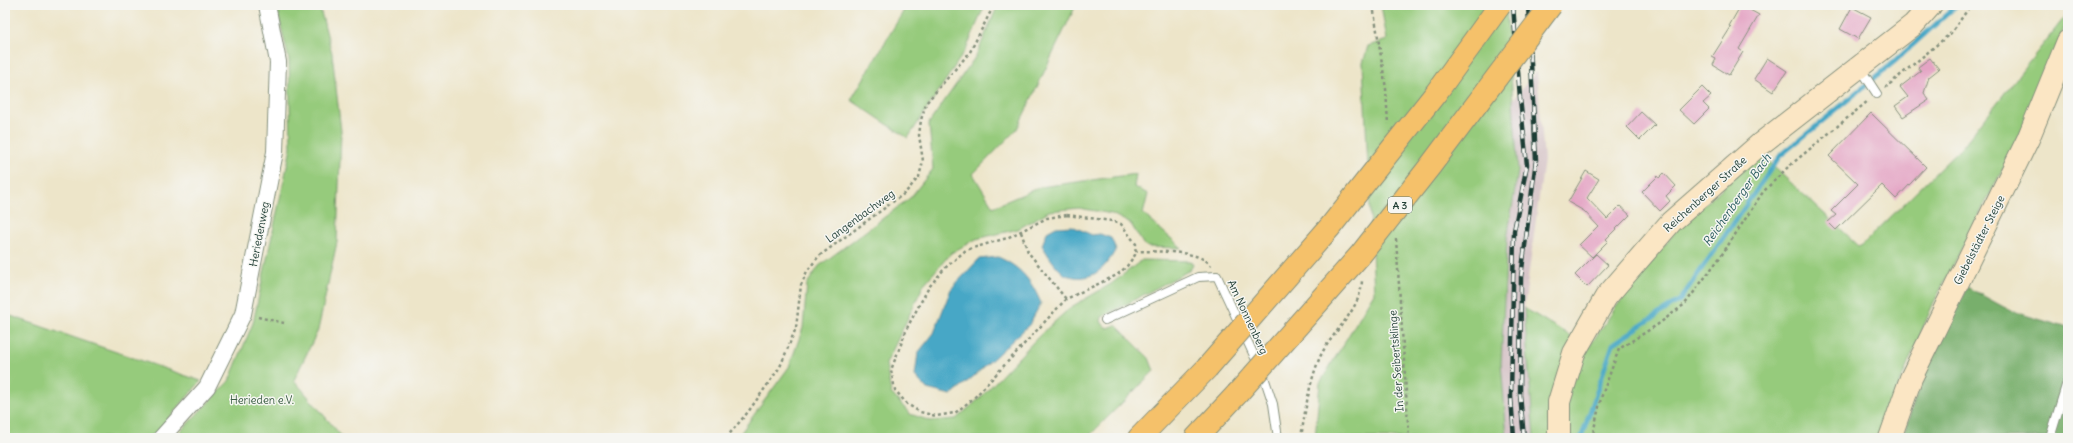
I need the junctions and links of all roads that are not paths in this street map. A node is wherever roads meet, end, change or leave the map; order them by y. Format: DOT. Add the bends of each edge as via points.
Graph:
graph roads {
  1 [pos="267,5"];
  2 [pos="1500,5"];
  3 [pos="1550,5"];
  4 [pos="1931,5"];
  5 [pos="2068,41"];
  6 [pos="1862,70"];
  7 [pos="1876,92"];
  8 [pos="1105,320"];
  9 [pos="2068,379"];
  10 [pos="161,438"];
  11 [pos="1139,438"];
  12 [pos="1196,438"];
  13 [pos="1278,438"];
  14 [pos="1559,438"];
  15 [pos="1890,438"];
  16 [pos="2050,438"];
  1 -- 10 [label="street, Heriedenweg" via="278,62 275,152 243,314 207,387"];
  2 -- 11 [label="highway, bridge" via="1436,93 1330,227 1207,368"];
  3 -- 12 [label="highway, A 3, bridge" via="1431,165 1360,254"];
  4 -- 6 [label="main road, Reichenberger Straße"];
  5 -- 15 [label="main road, Giebelstädter Steige" via="2028,139 1912,378"];
  6 -- 7 [label="lane"];
  6 -- 14 [label="main road, Reichenberger Straße" via="1759,145 1671,222 1606,297 1574,353 1559,402"];
  8 -- 13 [label="lane, Am Nonnenberg" via="1198,277 1217,276 1264,378 1273,404"];
  9 -- 16 [label="lane"];
}
